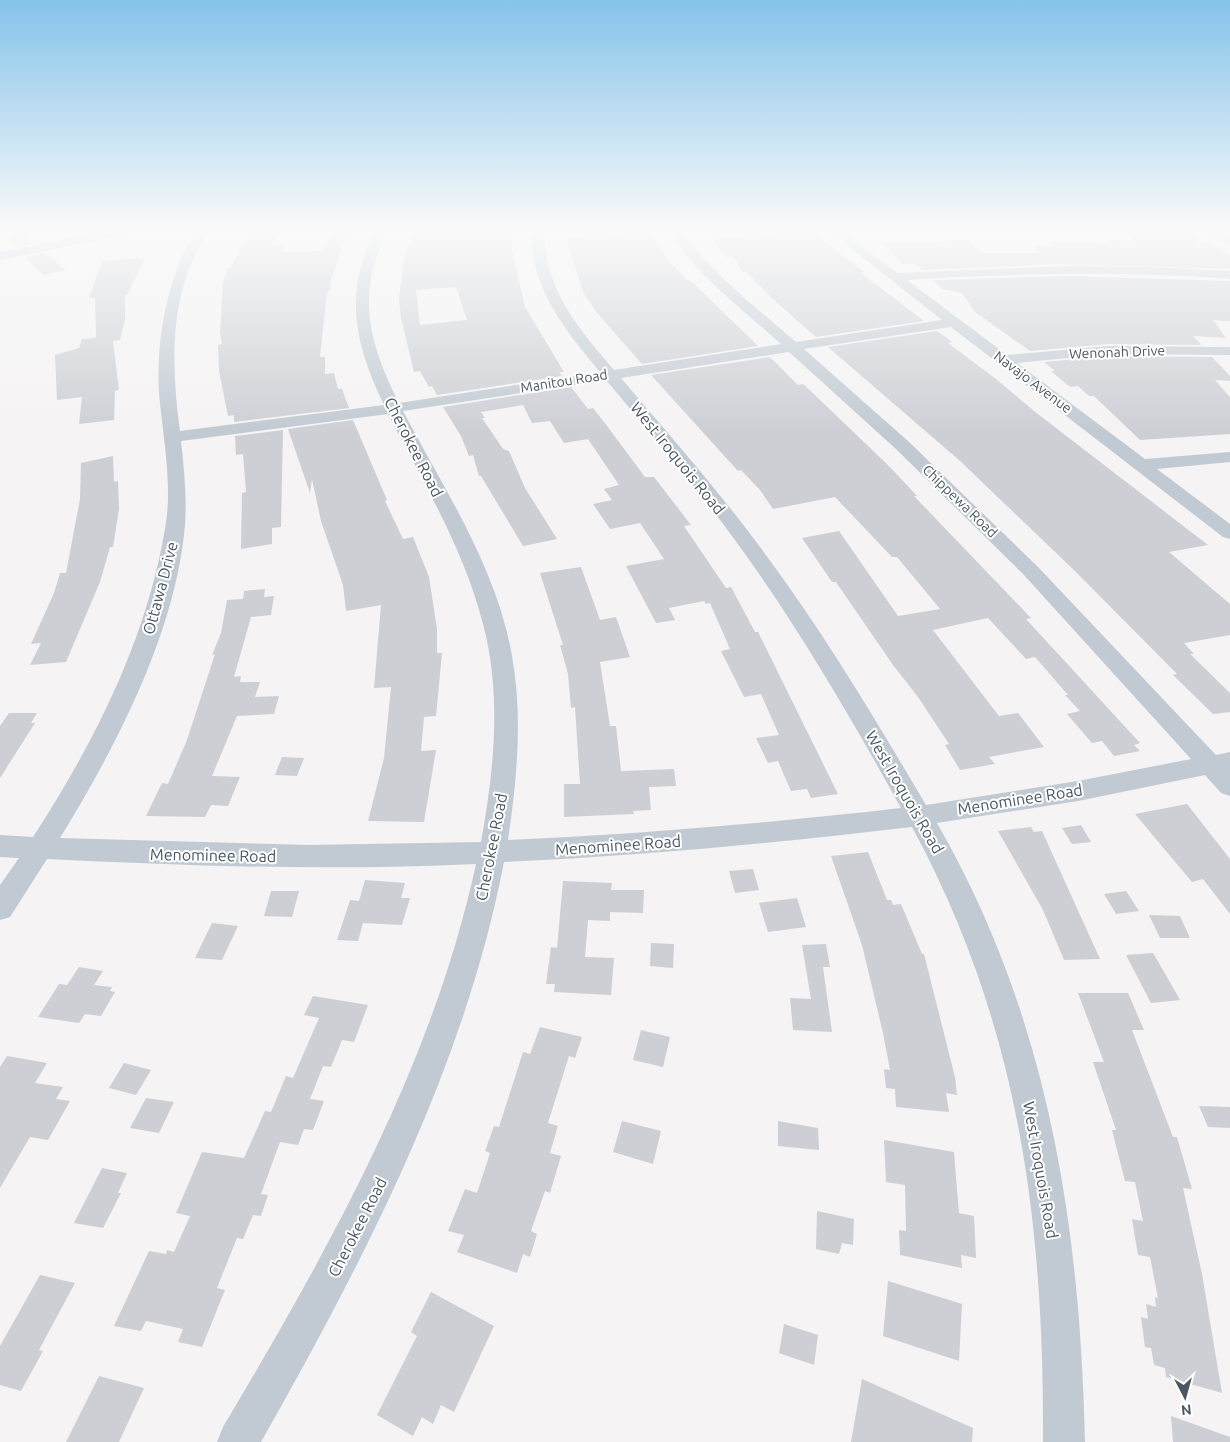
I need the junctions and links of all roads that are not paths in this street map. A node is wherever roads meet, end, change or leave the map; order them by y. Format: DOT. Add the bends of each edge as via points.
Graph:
graph roads {
  1 [pos="176,298"];
  2 [pos="363,298"];
  3 [pos="553,298"];
  4 [pos="738,298"];
  5 [pos="923,298"];
  6 [pos="954,322"];
  7 [pos="791,346"];
  8 [pos="1230,351"];
  9 [pos="1004,360"];
  10 [pos="610,374"];
  11 [pos="394,408"];
  12 [pos="173,437"];
  13 [pos="1230,458"];
  14 [pos="1142,465"];
  15 [pos="1230,533"];
  16 [pos="1221,763"];
  17 [pos="1230,786"];
  18 [pos="919,815"];
  19 [pos="0,846"];
  20 [pos="39,848"];
  21 [pos="492,852"];
  22 [pos="0,908"];
  23 [pos="238,1442"];
  24 [pos="1064,1442"];
  1 -- 12 [label="street, Ottawa Drive" via="167,335 166,374"];
  2 -- 11 [label="street, Cherokee Road" via="368,349"];
  3 -- 10 [label="street, West Iroquois Road" via="578,337"];
  4 -- 7 [label="street, Chippewa Road"];
  5 -- 6 [label="street, Navajo Avenue"];
  6 -- 7 [label="street, Manitou Road"];
  6 -- 9 [label="street, Navajo Avenue"];
  7 -- 10 [label="street, Manitou Road"];
  7 -- 16 [label="street, Chippewa Road" via="909,451"];
  8 -- 9 [label="street, Wenonah Drive" via="1127,350"];
  9 -- 14 [label="street, Navajo Avenue"];
  10 -- 11 [label="street, Manitou Road"];
  10 -- 18 [label="street, West Iroquois Road" via="718,506 790,605 842,684"];
  11 -- 12 [label="street, Manitou Road"];
  11 -- 21 [label="street, Cherokee Road" via="475,568 495,628 506,712 503,781"];
  12 -- 20 [label="street, Ottawa Drive" via="178,485 175,529 166,577 151,625 102,740"];
  13 -- 14 [label="street"];
  14 -- 15 [label="street, Navajo Avenue"];
  16 -- 17 [label="street, Chippewa Road"];
  16 -- 18 [label="street, Menominee Road" via="1073,792"];
  18 -- 21 [label="street, Menominee Road" via="712,838"];
  18 -- 24 [label="street, West Iroquois Road" via="960,893 988,958 1024,1079 1050,1220 1062,1340"];
  19 -- 20 [label="street, Menominee Road"];
  20 -- 21 [label="street, Menominee Road" via="269,856"];
  20 -- 22 [label="street, Ottawa Drive"];
  21 -- 23 [label="street, Cherokee Road" via="451,1006 409,1117 347,1247 299,1338"];
}
